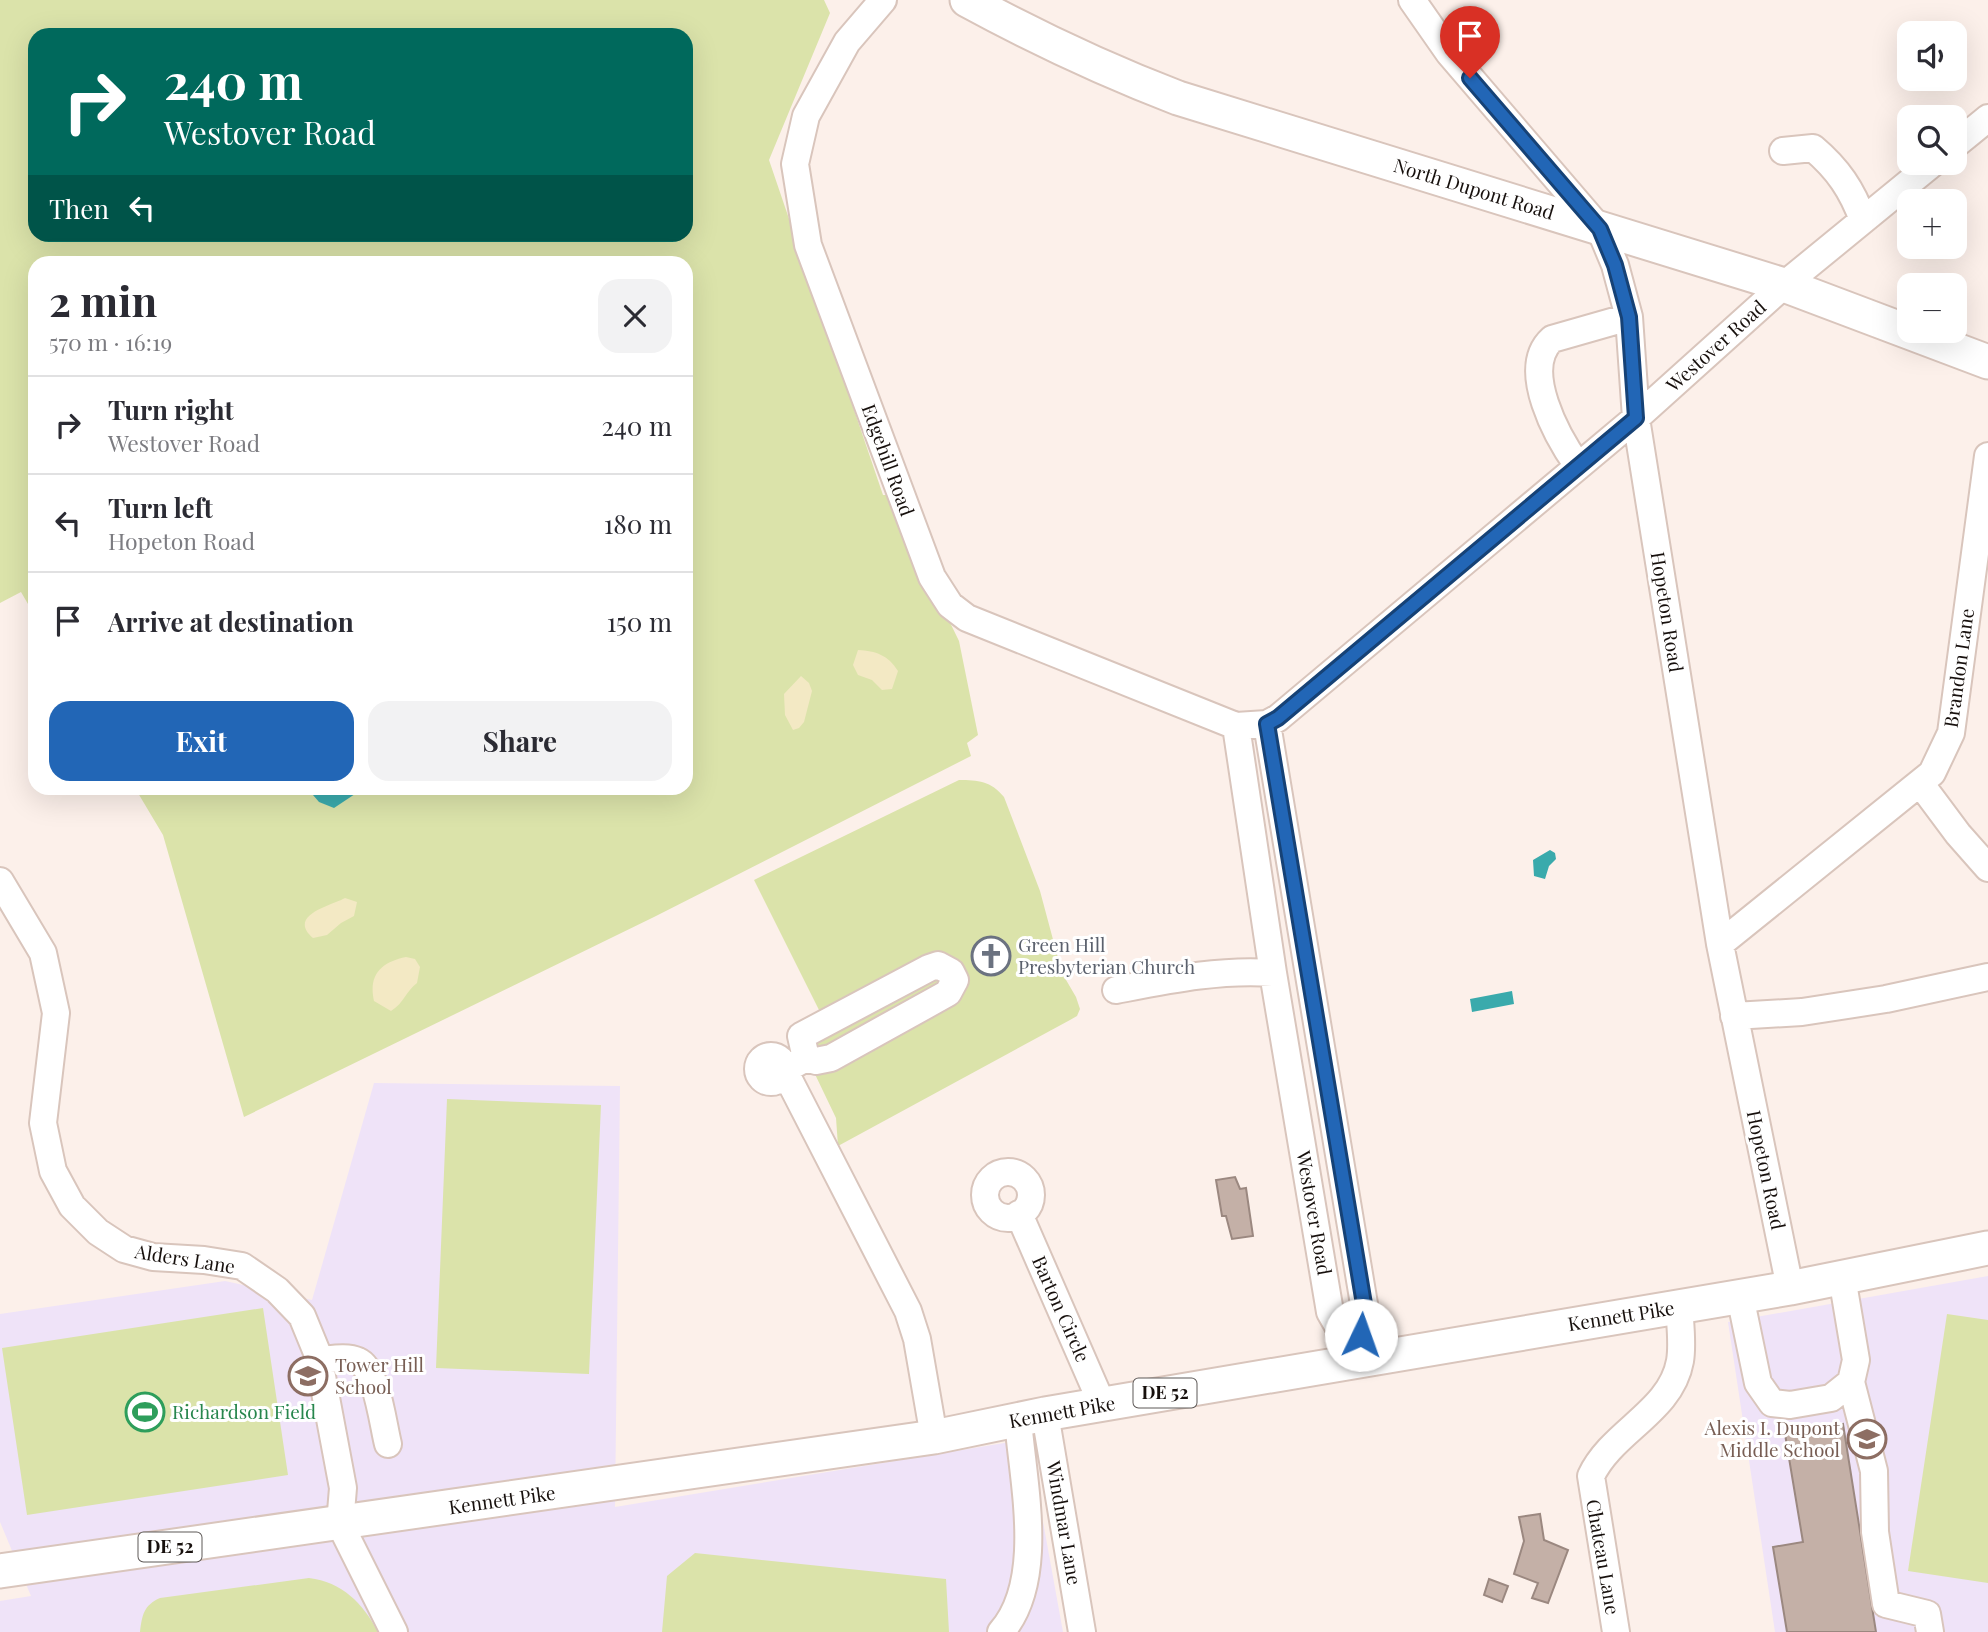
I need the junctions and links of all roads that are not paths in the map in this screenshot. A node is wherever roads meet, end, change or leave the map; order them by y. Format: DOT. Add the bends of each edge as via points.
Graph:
graph roads {
  1 [pos="883,0"];
  2 [pos="967,0"];
  3 [pos="1412,0"];
  4 [pos="1988,118"];
  5 [pos="1967,135"];
  6 [pos="1783,151"];
  7 [pos="1918,175"];
  8 [pos="1863,220"];
  9 [pos="1600,229"];
  10 [pos="1784,285"];
  11 [pos="1629,317"];
  12 [pos="1988,362"];
  13 [pos="1636,418"];
  14 [pos="1988,456"];
  15 [pos="1578,466"];
  16 [pos="1267,724"];
  17 [pos="1236,726"];
  18 [pos="1920,783"];
  19 [pos="1988,867"];
  20 [pos="0,881"];
  21 [pos="1720,944"];
  22 [pos="1273,973"];
  23 [pos="1988,977"];
  24 [pos="1116,990"];
  25 [pos="1734,1016"];
  26 [pos="795,1064"];
  27 [pos="1019,1214"];
  28 [pos="1988,1248"];
  29 [pos="1842,1277"];
  30 [pos="1790,1287"];
  31 [pos="1740,1296"];
  32 [pos="1679,1306"];
  33 [pos="1357,1359"];
  34 [pos="319,1360"];
  35 [pos="1851,1382"];
  36 [pos="1102,1405"];
  37 [pos="1031,1417"];
  38 [pos="934,1437"];
  39 [pos="388,1444"];
  40 [pos="340,1524"];
  41 [pos="1,1568"];
  42 [pos="394,1632"];
  43 [pos="1002,1632"];
  44 [pos="1082,1632"];
  45 [pos="1616,1632"];
  46 [pos="1930,1632"];
  1 -- 17 [label="street, Edgehill Road" via="847,42 806,116 795,164 808,245 932,577 950,605 967,618"];
  2 -- 9 [label="main road, North Dupont Road" via="1110,72 1178,98"];
  3 -- 9 [label="street, Hopeton Road" via="1449,53"];
  4 -- 5 [label="street"];
  6 -- 8 [label="street" via="1813,148 1831,163 1852,190"];
  7 -- 8 [label="street, Westover Road"];
  8 -- 10 [label="street, Westover Road"];
  9 -- 10 [label="main road, North Dupont Road"];
  9 -- 11 [label="street, Hopeton Road"];
  10 -- 12 [label="main road, North Dupont Road"];
  10 -- 13 [label="street, Westover Road"];
  11 -- 13 [label="street, Hopeton Road"];
  11 -- 15 [label="street" via="1552,339 1539,356 1552,425"];
  13 -- 15 [label="street, Westover Road"];
  13 -- 21 [label="street, Hopeton Road"];
  14 -- 18 [label="street, Brandon Lane" via="1951,733 1933,773"];
  15 -- 16 [label="street, Westover Road"];
  16 -- 17 [label="street, Edgehill Road"];
  16 -- 33 [label="street, Westover Road" via="1365,1310"];
  17 -- 22 [label="street, Westover Road"];
  18 -- 19 [label="street"];
  18 -- 21 [label="street, Brandon Lane"];
  20 -- 34 [label="street, Alders Lane" via="43,954 56,1013 43,1123 53,1171 72,1206 124,1249 153,1257 242,1266 259,1276 302,1316"];
  21 -- 25 [label="street, Hopeton Road"];
  22 -- 24 [label="street" via="1194,975"];
  22 -- 33 [label="street, Westover Road" via="1330,1312"];
  23 -- 25 [label="street" via="1862,1003"];
  25 -- 30 [label="street, Hopeton Road"];
  26 -- 26 [label="street" via="831,1058 948,993 955,980 951,972 938,965 929,968 801,1036"];
  26 -- 38 [label="street" via="908,1311"];
  27 -- 36 [label="street, Barton Circle"];
  28 -- 29 [label="main road, Kennett Pike / DE 52"];
  29 -- 30 [label="main road, Kennett Pike / DE 52"];
  29 -- 35 [label="street" via="1856,1360"];
  30 -- 31 [label="main road, Kennett Pike / DE 52"];
  31 -- 32 [label="main road, Kennett Pike / DE 52"];
  31 -- 35 [label="street" via="1758,1383 1772,1403 1790,1405 1831,1398"];
  32 -- 33 [label="main road, Kennett Pike / DE 52"];
  32 -- 45 [label="street, Chateau Lane" via="1680,1360 1673,1382 1658,1403 1602,1456 1591,1476"];
  33 -- 36 [label="main road, Kennett Pike / DE 52"];
  34 -- 39 [label="street" via="348,1358 367,1368"];
  34 -- 40 [label="street, Alders Lane" via="343,1488"];
  35 -- 46 [label="street" via="1874,1471 1875,1532 1886,1604 1927,1614"];
  36 -- 37 [label="main road, Kennett Pike / DE 52"];
  37 -- 38 [label="main road, Kennett Pike / DE 52"];
  37 -- 43 [label="street" via="1024,1592"];
  37 -- 44 [label="street, Windmar Lane"];
  38 -- 40 [label="main road, Kennett Pike / DE 52"];
  40 -- 41 [label="main road, DE 52"];
  40 -- 42 [label="street"];
}
